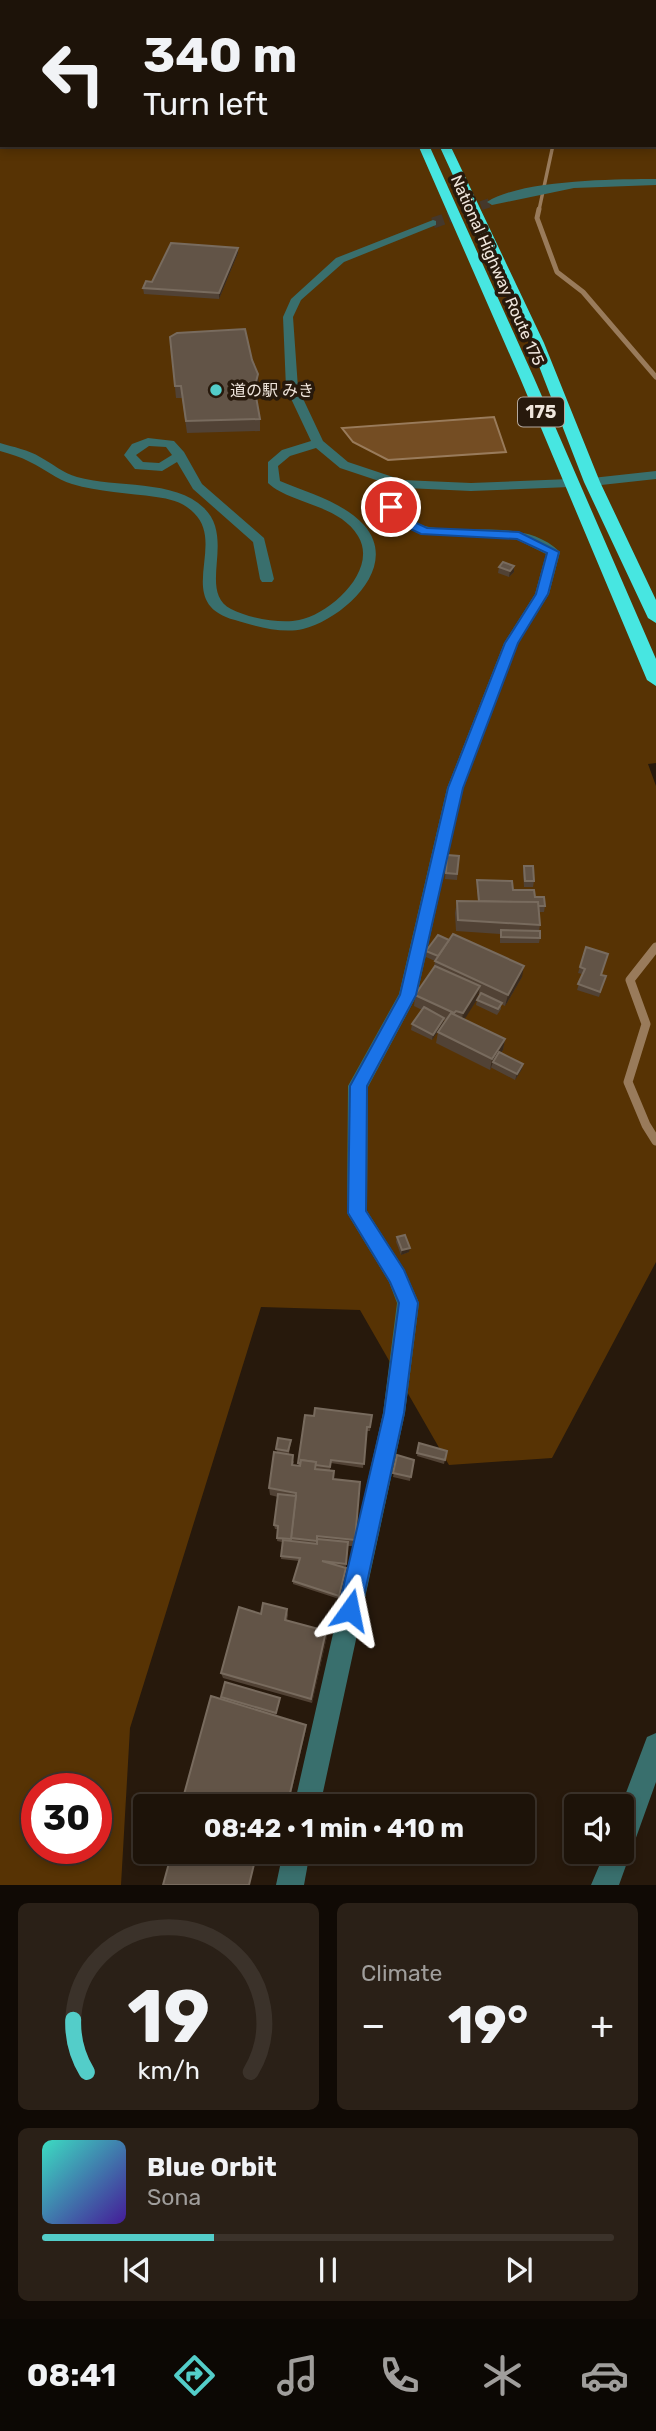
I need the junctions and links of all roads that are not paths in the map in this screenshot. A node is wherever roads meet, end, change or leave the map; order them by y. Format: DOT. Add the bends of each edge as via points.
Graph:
graph roads {
  1 [pos="424,147"];
  2 [pos="445,147"];
  3 [pos="656,182"];
  4 [pos="492,202"];
  5 [pos="433,223"];
  6 [pos="318,443"];
  7 [pos="0,447"];
  8 [pos="178,452"];
  9 [pos="145,468"];
  10 [pos="656,475"];
  11 [pos="592,482"];
  12 [pos="570,483"];
  13 [pos="401,484"];
  14 [pos="133,488"];
  15 [pos="267,579"];
  16 [pos="656,618"];
  17 [pos="656,680"];
  18 [pos="656,1746"];
  19 [pos="310,1794"];
  20 [pos="634,1806"];
  21 [pos="294,1864"];
  22 [pos="614,1864"];
  23 [pos="290,1885"];
  24 [pos="606,1885"];
  1 -- 12 [label="highway, National Highway Route 175 / 175"];
  2 -- 11 [label="highway, National Highway Route 175 / 175" via="537,344"];
  3 -- 4 [label="street" via="584,182 535,188"];
  5 -- 6 [label="street" via="340,260 296,299 288,317 292,387"];
  6 -- 13 [label="street" via="344,465"];
  6 -- 14 [label="street" via="286,453 272,465 274,483 348,517 368,538 369,565 357,586 323,619 296,626 230,614 213,602 209,586 212,531 200,511 178,496"];
  7 -- 14 [label="street" via="77,481"];
  8 -- 9 [label="street" via="169,464"];
  8 -- 9 [label="street" via="163,442 141,444 132,451 131,459"];
  8 -- 15 [label="street" via="197,486 258,541"];
  9 -- 14 [label="street"];
  10 -- 11 [label="street"];
  11 -- 16 [label="highway, National Highway Route 175 / 175"];
  12 -- 13 [label="street"];
  12 -- 17 [label="highway, National Highway Route 175 / 175"];
  13 -- 19 [label="street" via="391,507 425,531 519,535 553,552 542,594 512,643 455,788 408,995 358,1086 357,1213 397,1276 408,1303 394,1413"];
  18 -- 20 [label="street"];
  21 -- 23 [label="street"];
  22 -- 24 [label="street"];
}
